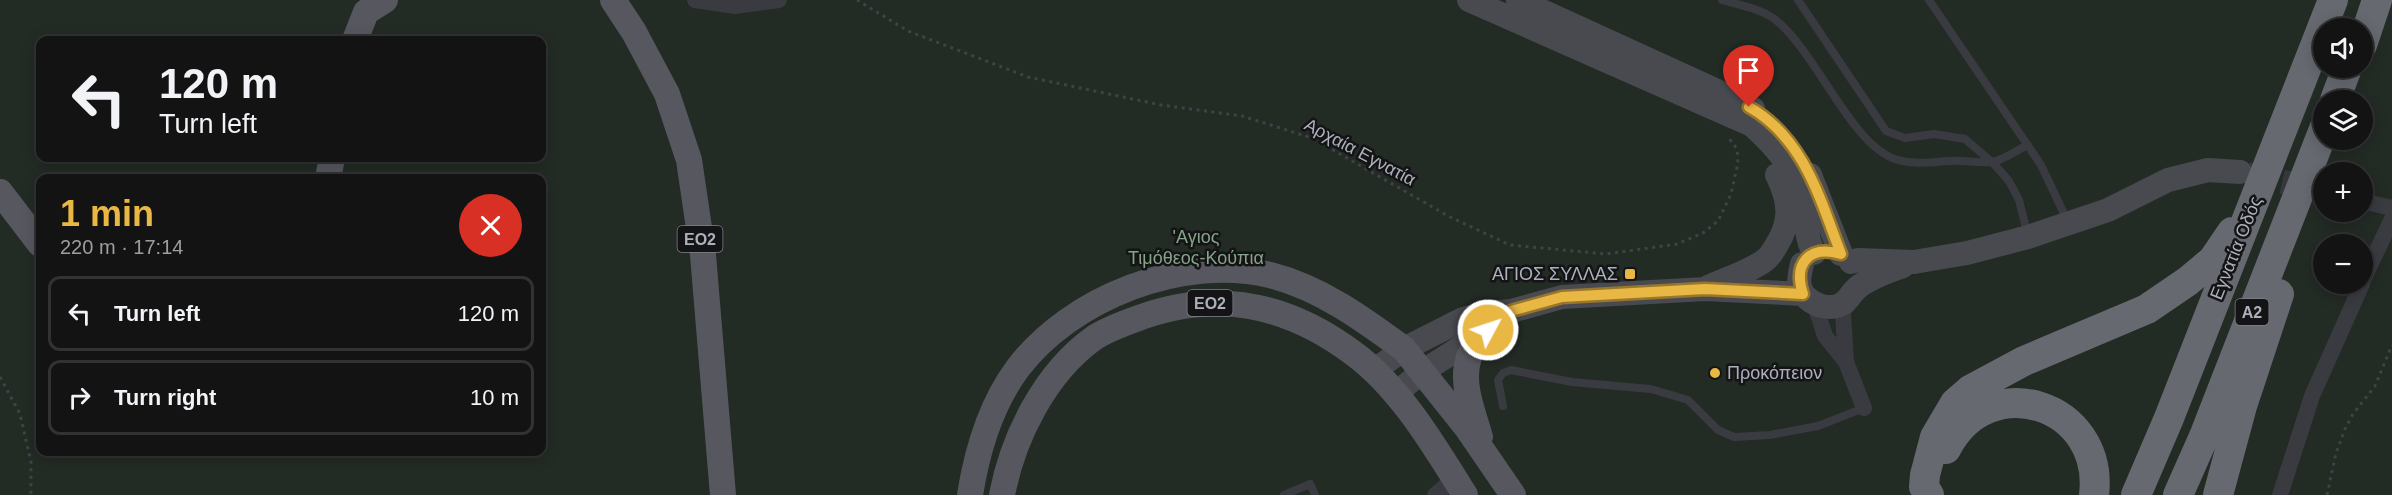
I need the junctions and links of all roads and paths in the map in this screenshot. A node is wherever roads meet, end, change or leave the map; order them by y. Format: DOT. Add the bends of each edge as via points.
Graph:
graph roads {
  1 [pos="385,0"];
  2 [pos="614,0"];
  3 [pos="694,0"];
  4 [pos="779,0"];
  5 [pos="857,0"];
  6 [pos="1469,0"];
  7 [pos="1518,0"];
  8 [pos="1722,0"];
  9 [pos="1798,0"];
  10 [pos="1929,0"];
  11 [pos="2333,0"];
  12 [pos="2375,0"];
  13 [pos="2367,18"];
  14 [pos="2370,18"];
  15 [pos="357,36"];
  16 [pos="1700,102"];
  17 [pos="1725,133"];
  18 [pos="2028,145"];
  19 [pos="2316,150"];
  20 [pos="2329,150"];
  21 [pos="1992,162"];
  22 [pos="2249,182"];
  23 [pos="0,192"];
  24 [pos="2373,204"];
  25 [pos="2392,208"];
  26 [pos="2392,219"];
  27 [pos="2068,224"];
  28 [pos="2028,237"];
  29 [pos="36,239"];
  30 [pos="1808,258"];
  31 [pos="1846,258"];
  32 [pos="2373,260"];
  33 [pos="1914,262"];
  34 [pos="1730,278"];
  35 [pos="1705,289"];
  36 [pos="1851,293"];
  37 [pos="2357,294"];
  38 [pos="1809,300"];
  39 [pos="1511,311"];
  40 [pos="1488,330"];
  41 [pos="2392,345"];
  42 [pos="1404,349"];
  43 [pos="1846,362"];
  44 [pos="1375,370"];
  45 [pos="1422,372"];
  46 [pos="0,377"];
  47 [pos="1395,394"];
  48 [pos="1503,406"];
  49 [pos="1864,408"];
  50 [pos="1489,459"];
  51 [pos="1460,487"];
  52 [pos="31,495"];
  53 [pos="723,495"];
  54 [pos="970,495"];
  55 [pos="1002,495"];
  56 [pos="1284,495"];
  57 [pos="1315,495"];
  58 [pos="1435,495"];
  59 [pos="1513,495"];
  60 [pos="1930,495"];
  61 [pos="2094,495"];
  62 [pos="2136,495"];
  63 [pos="2178,495"];
  64 [pos="2218,495"];
  65 [pos="2280,495"];
  66 [pos="2327,495"];
  1 -- 15 [label="main road" via="366,12"];
  2 -- 53 [label="main road, ΕΟ2" via="667,94 689,160 703,255"];
  3 -- 4 [label="street" via="735,6"];
  5 -- 17 [label="path, Αρχαία Εγνατία" via="908,31 1028,77 1161,105 1242,116 1312,138 1450,217 1510,245 1606,254 1677,244 1703,234 1718,221 1731,194 1738,163 1737,149"];
  6 -- 16 [label="street"];
  7 -- 31 [label="street" via="1736,100 1768,119 1807,166"];
  8 -- 21 [label="lane" via="1776,19 1806,51 1863,137 1879,152 1919,164"];
  9 -- 21 [label="lane" via="1886,131 1905,138 1934,134 1965,139"];
  10 -- 18 [label="lane"];
  11 -- 22 [label="highway, Εγνατία Οδός / Α2"];
  12 -- 13 [label="highway"];
  12 -- 14 [label="highway"];
  16 -- 30 [label="street" via="1752,125 1778,150 1794,174 1805,205"];
  16 -- 34 [label="street" via="1765,154 1782,186 1787,206 1788,222 1771,254"];
  18 -- 21 [label="lane"];
  18 -- 27 [label="lane"];
  19 -- 63 [label="highway, Εγνατία Οδός / Α2"];
  20 -- 64 [label="highway" via="2242,406"];
  21 -- 28 [label="lane" via="2019,200"];
  22 -- 27 [label="street" via="2208,170 2168,180 2108,210"];
  22 -- 60 [label="highway" via="2213,260 2188,281 2146,309 2024,361 1970,390 1955,403 1929,453 1924,488"];
  22 -- 62 [label="highway, Εγνατία Οδός / Α2" via="2169,418"];
  23 -- 29 [label="main road"];
  24 -- 25 [label="street"];
  26 -- 32 [label="street"];
  27 -- 28 [label="street"];
  28 -- 33 [label="street"];
  30 -- 31 [label="street" via="1827,250"];
  30 -- 34 [label="street" via="1770,272"];
  30 -- 38 [label="street" via="1798,279"];
  31 -- 33 [label="street"];
  31 -- 36 [label="street" via="1855,274"];
  33 -- 36 [label="street" via="1876,275"];
  34 -- 35 [label="street"];
  35 -- 38 [label="street"];
  35 -- 39 [label="street" via="1562,297"];
  36 -- 38 [label="street" via="1845,302 1830,308"];
  36 -- 43 [label="street" via="1844,313"];
  37 -- 65 [label="street" via="2312,396"];
  38 -- 43 [label="street" via="1826,336"];
  39 -- 40 [label="street"];
  39 -- 42 [label="street" via="1463,319"];
  40 -- 45 [label="street"];
  40 -- 50 [label="main road" via="1474,348 1466,372 1468,397"];
  41 -- 66 [label="path" via="2375,386 2345,429"];
  42 -- 44 [label="street"];
  42 -- 45 [label="main road, ΕΟ2"];
  42 -- 54 [label="main road, ΕΟ2" via="1340,304 1268,275 1207,271 1139,283 1092,305 1059,327 1018,369 1000,395 985,431"];
  43 -- 49 [label="street"];
  44 -- 47 [label="main road, ΕΟ2"];
  44 -- 55 [label="main road, ΕΟ2" via="1325,334 1265,308 1207,303 1150,314 1095,338 1051,382 1022,431"];
  45 -- 47 [label="street"];
  45 -- 50 [label="main road, ΕΟ2"];
  46 -- 52 [label="path" via="20,414 31,462"];
  47 -- 51 [label="main road, ΕΟ2"];
  48 -- 49 [label="lane" via="1498,380 1511,370 1572,382 1652,389 1688,400 1718,430 1734,436 1770,435 1818,426"];
  50 -- 59 [label="main road, ΕΟ2"];
  51 -- 58 [label="street"];
  56 -- 57 [label="lane" via="1310,484"];
  60 -- 61 [label="highway" via="1946,448 1959,428 1981,411 2015,402 2052,411 2083,439 2095,468"];
}
